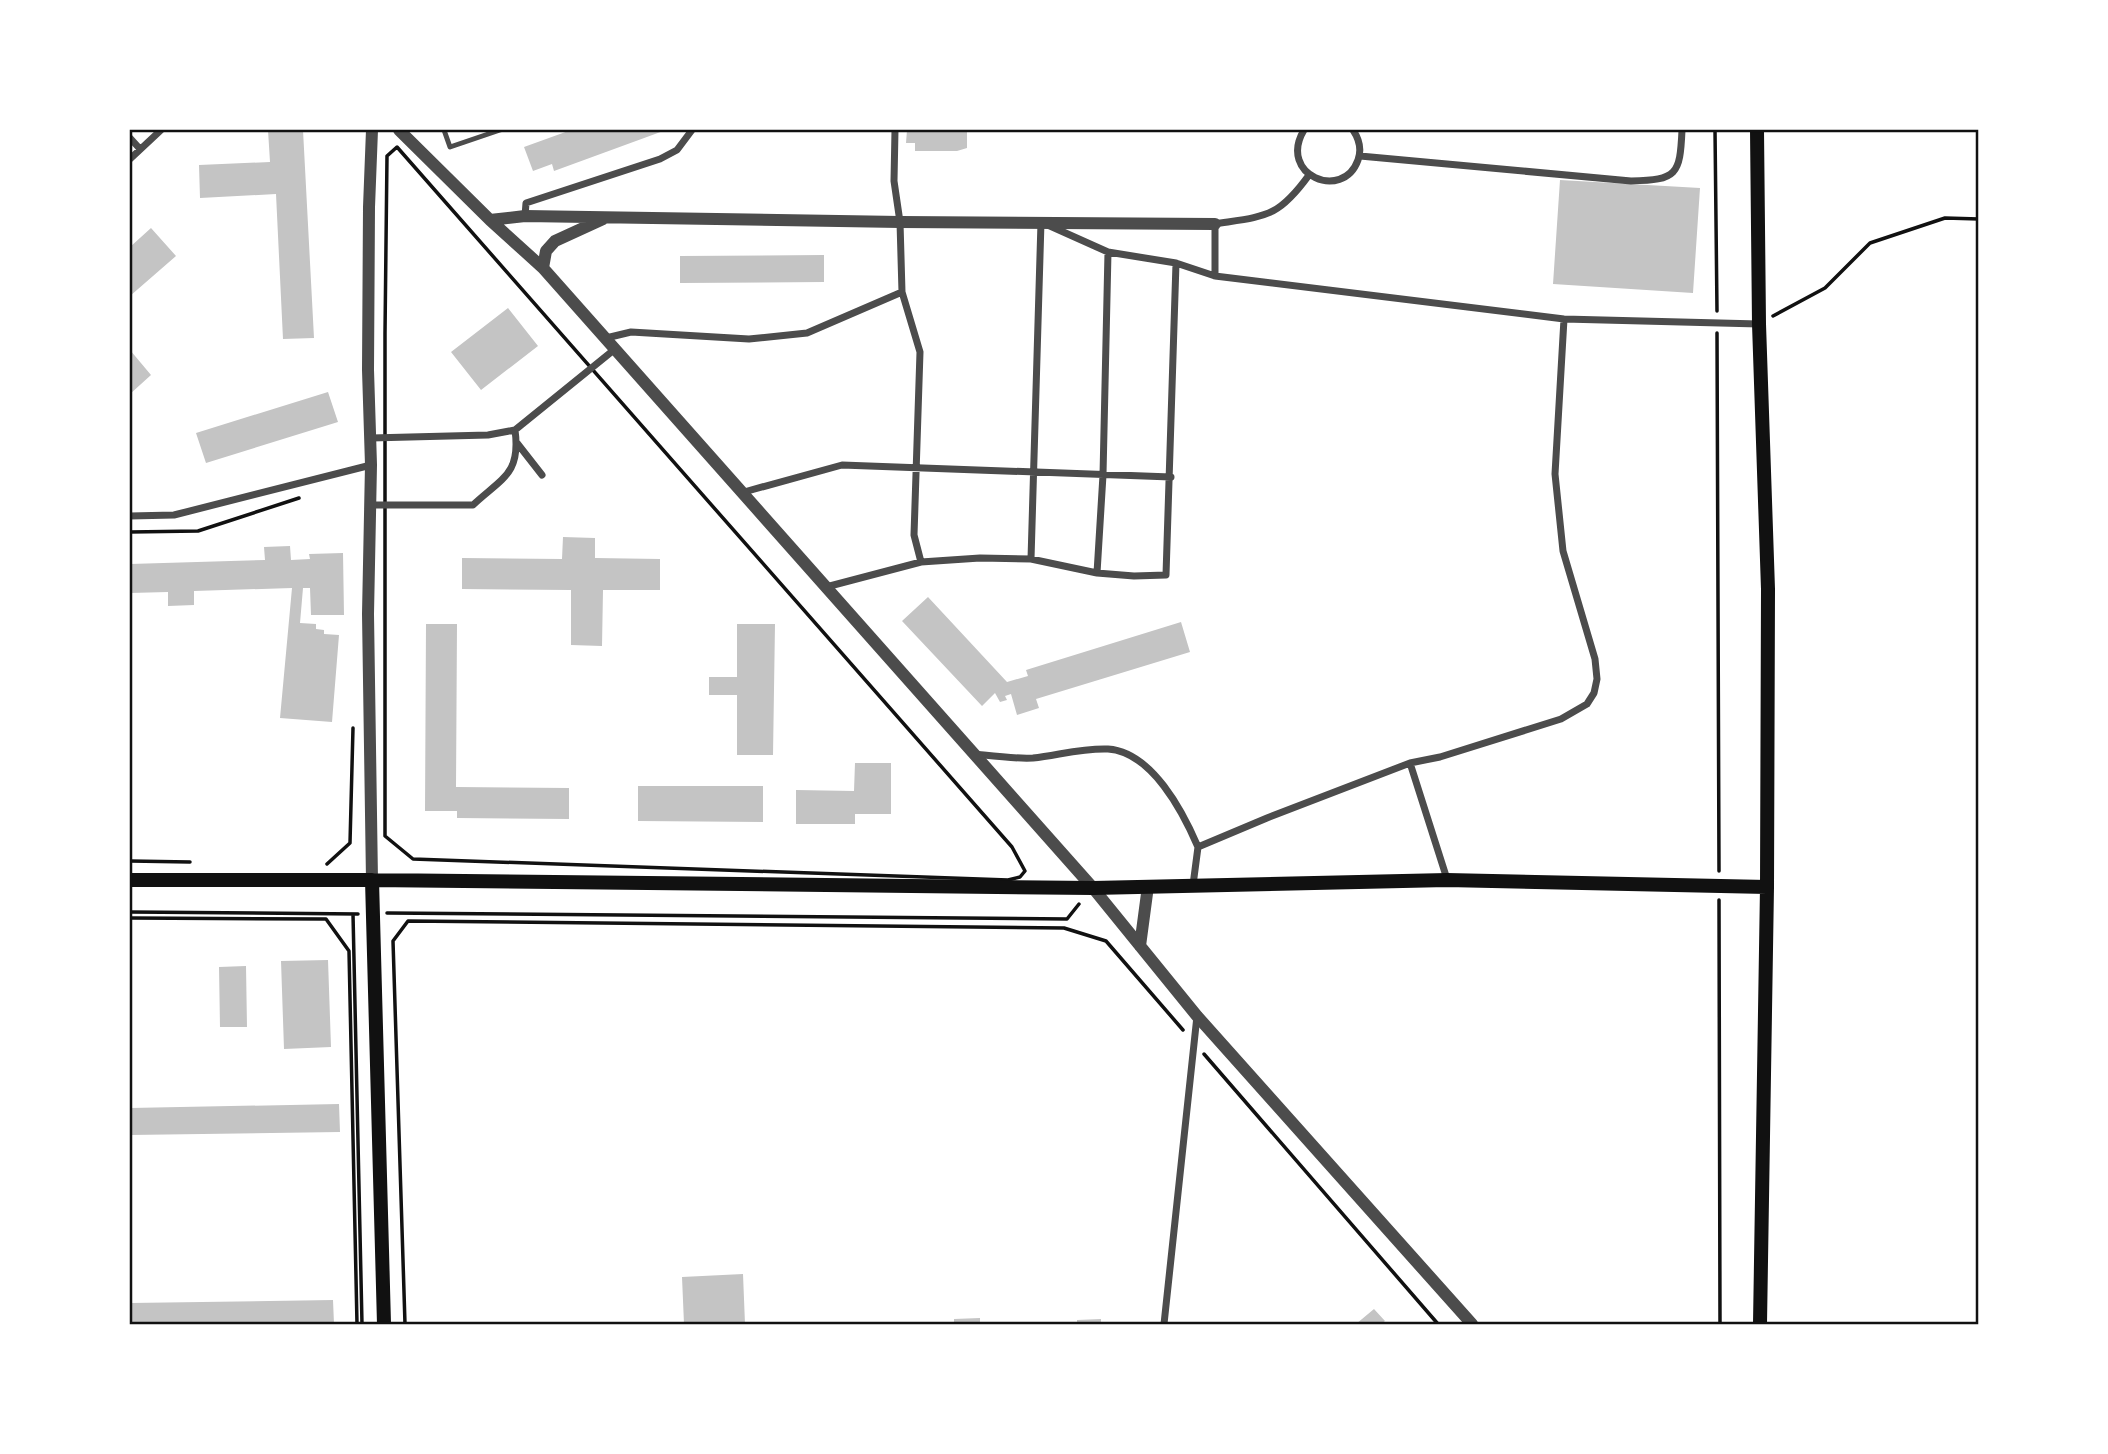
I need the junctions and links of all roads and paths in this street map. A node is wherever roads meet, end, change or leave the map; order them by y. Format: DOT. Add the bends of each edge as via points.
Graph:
graph roads {
  1 [pos="161,130"];
  2 [pos="372,130"];
  3 [pos="399,130"];
  4 [pos="444,130"];
  5 [pos="500,130"];
  6 [pos="692,130"];
  7 [pos="895,130"];
  8 [pos="1304,130"];
  9 [pos="1353,130"];
  10 [pos="1682,130"];
  11 [pos="1715,130"];
  12 [pos="1757,130"];
  13 [pos="130,138"];
  14 [pos="140,149"];
  15 [pos="1360,156"];
  16 [pos="130,159"];
  17 [pos="1310,175"];
  18 [pos="525,216"];
  19 [pos="610,216"];
  20 [pos="1979,219"];
  21 [pos="491,220"];
  22 [pos="900,222"];
  23 [pos="1041,222"];
  24 [pos="1215,224"];
  25 [pos="1108,252"];
  26 [pos="1176,263"];
  27 [pos="544,268"];
  28 [pos="1215,276"];
  29 [pos="902,292"];
  30 [pos="1564,319"];
  31 [pos="1717,323"];
  32 [pos="1759,324"];
  33 [pos="605,338"];
  34 [pos="615,349"];
  35 [pos="592,368"];
  36 [pos="515,430"];
  37 [pos="371,438"];
  38 [pos="385,438"];
  39 [pos="517,442"];
  40 [pos="371,465"];
  41 [pos="917,467"];
  42 [pos="1032,472"];
  43 [pos="542,475"];
  44 [pos="1102,475"];
  45 [pos="1171,477"];
  46 [pos="744,492"];
  47 [pos="303,497"];
  48 [pos="370,505"];
  49 [pos="385,505"];
  50 [pos="130,516"];
  51 [pos="130,532"];
  52 [pos="1031,559"];
  53 [pos="921,562"];
  54 [pos="1097,573"];
  55 [pos="826,587"];
  56 [pos="353,721"];
  57 [pos="974,754"];
  58 [pos="1410,763"];
  59 [pos="1198,847"];
  60 [pos="130,861"];
  61 [pos="199,862"];
  62 [pos="325,865"];
  63 [pos="130,880"];
  64 [pos="372,880"];
  65 [pos="1447,880"];
  66 [pos="1193,885"];
  67 [pos="1719,886"];
  68 [pos="1148,887"];
  69 [pos="1767,887"];
  70 [pos="1093,888"];
  71 [pos="130,912"];
  72 [pos="388,913"];
  73 [pos="130,918"];
  74 [pos="1140,946"];
  75 [pos="1197,1016"];
  76 [pos="1194,1043"];
  77 [pos="359,1325"];
  78 [pos="384,1325"];
  79 [pos="405,1325"];
  80 [pos="1164,1325"];
  81 [pos="1438,1325"];
  82 [pos="1472,1325"];
  83 [pos="1720,1325"];
  84 [pos="1760,1325"];
  1 -- 14 [label="street"];
  2 -- 37 [label="street"];
  3 -- 21 [label="street"];
  4 -- 5 [label="lane" via="450,147"];
  6 -- 18 [label="street" via="677,150 660,159 526,203"];
  7 -- 22 [label="street" via="894,181"];
  8 -- 17 [label="street" via="1297,148 1302,167"];
  9 -- 15 [label="street"];
  10 -- 15 [label="street" via="1677,169 1656,181"];
  11 -- 31 [label="path"];
  12 -- 32 [label="main road"];
  13 -- 14 [label="street"];
  14 -- 16 [label="street"];
  15 -- 17 [label="street" via="1356,166 1339,179 1318,180"];
  17 -- 24 [label="street" via="1278,210"];
  18 -- 19 [label="street"];
  18 -- 21 [label="street"];
  19 -- 22 [label="street"];
  19 -- 27 [label="street" via="555,241 546,251"];
  20 -- 32 [label="path" via="1945,218 1870,243 1825,288"];
  21 -- 27 [label="street"];
  22 -- 23 [label="street"];
  22 -- 29 [label="street"];
  23 -- 24 [label="street"];
  23 -- 25 [label="street"];
  23 -- 42 [label="street"];
  24 -- 28 [label="street"];
  25 -- 26 [label="street"];
  25 -- 44 [label="street"];
  26 -- 28 [label="street"];
  26 -- 45 [label="street"];
  27 -- 33 [label="street"];
  28 -- 30 [label="street"];
  29 -- 33 [label="street" via="807,333 748,339 631,332"];
  29 -- 41 [label="street" via="920,352"];
  30 -- 31 [label="street"];
  30 -- 58 [label="street" via="1555,474 1563,551 1595,659 1594,693 1587,704 1561,719"];
  31 -- 32 [label="street"];
  31 -- 67 [label="path"];
  32 -- 69 [label="main road" via="1768,589"];
  33 -- 34 [label="street"];
  34 -- 35 [label="street"];
  34 -- 46 [label="street"];
  35 -- 36 [label="street"];
  35 -- 38 [label="path" via="397,147 387,156"];
  35 -- 49 [label="path" via="1012,846 1025,871 1020,877 413,859 386,836"];
  36 -- 38 [label="street"];
  36 -- 39 [label="street"];
  37 -- 38 [label="street"];
  37 -- 40 [label="street"];
  38 -- 49 [label="path"];
  39 -- 43 [label="street"];
  39 -- 49 [label="street" via="514,467 474,505"];
  40 -- 48 [label="street"];
  40 -- 50 [label="street" via="174,515"];
  41 -- 42 [label="street"];
  41 -- 46 [label="street" via="842,465"];
  41 -- 53 [label="street" via="914,535"];
  42 -- 44 [label="street"];
  42 -- 52 [label="street"];
  44 -- 45 [label="street"];
  44 -- 54 [label="street"];
  45 -- 54 [label="street" via="1166,575"];
  46 -- 55 [label="street"];
  47 -- 51 [label="path" via="198,531"];
  48 -- 49 [label="street"];
  48 -- 64 [label="street"];
  52 -- 53 [label="street"];
  52 -- 54 [label="street"];
  53 -- 55 [label="street"];
  55 -- 57 [label="street"];
  56 -- 62 [label="path" via="350,843"];
  57 -- 59 [label="street" via="1032,758 1111,749 1135,756 1186,818"];
  57 -- 70 [label="street"];
  58 -- 59 [label="street"];
  58 -- 65 [label="street"];
  59 -- 66 [label="street"];
  60 -- 61 [label="path"];
  63 -- 64 [label="main road"];
  64 -- 70 [label="main road"];
  64 -- 78 [label="main road"];
  65 -- 66 [label="main road"];
  65 -- 67 [label="main road"];
  66 -- 68 [label="main road"];
  67 -- 69 [label="main road"];
  67 -- 83 [label="path"];
  68 -- 70 [label="main road"];
  68 -- 74 [label="street"];
  69 -- 84 [label="main road"];
  70 -- 72 [label="path" via="1067,919"];
  70 -- 74 [label="street"];
  71 -- 77 [label="path" via="353,914"];
  73 -- 77 [label="path" via="326,919 349,951"];
  74 -- 75 [label="street"];
  75 -- 76 [label="street"];
  75 -- 82 [label="street"];
  76 -- 79 [label="path" via="1107,941 1064,928 408,921 393,941"];
  76 -- 80 [label="street"];
  76 -- 81 [label="path"];
}
